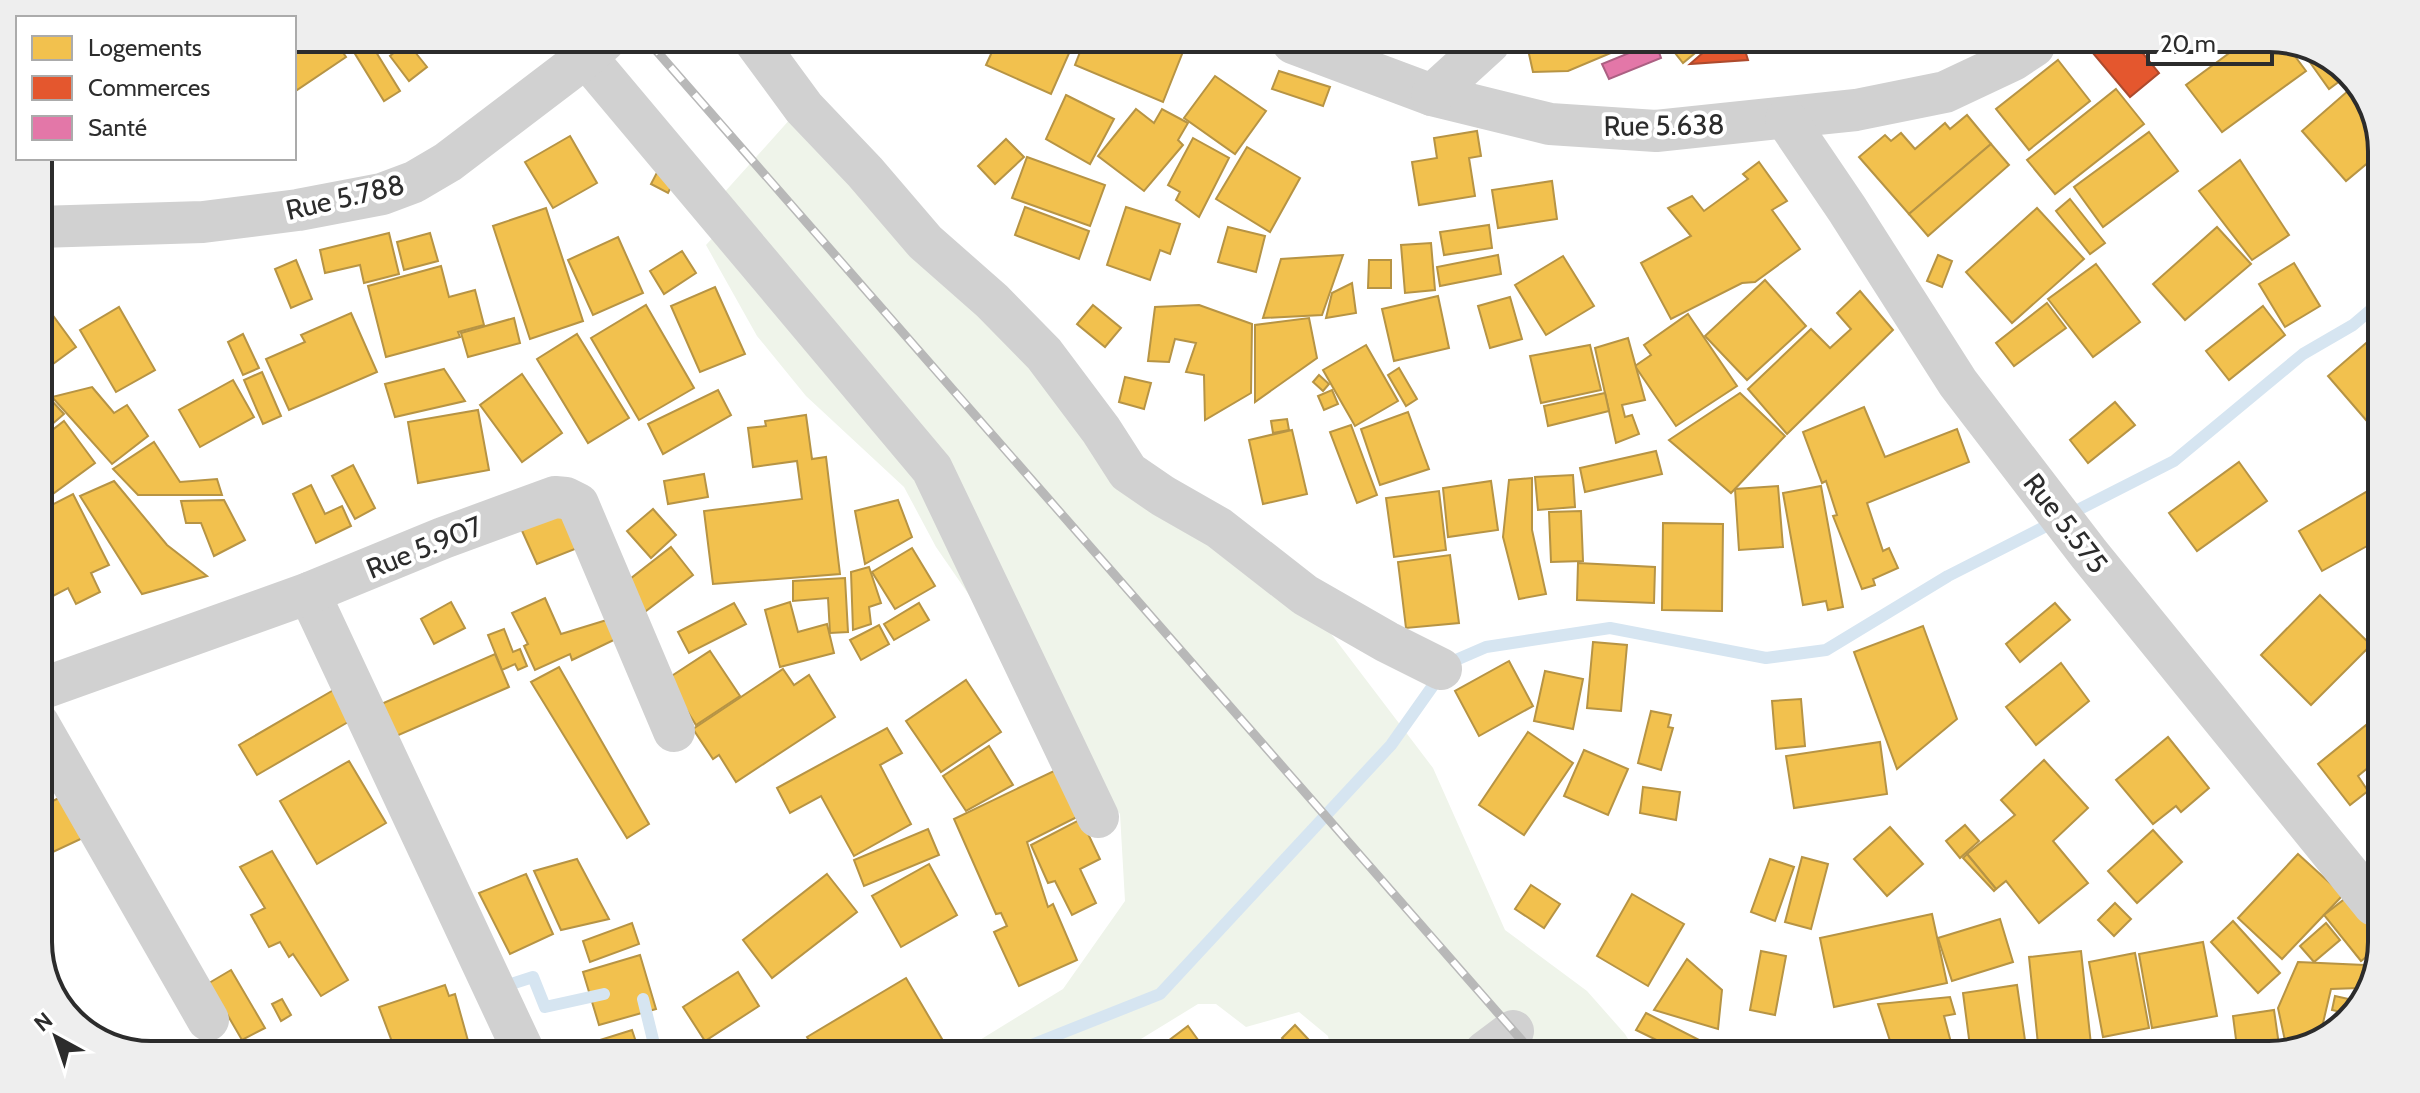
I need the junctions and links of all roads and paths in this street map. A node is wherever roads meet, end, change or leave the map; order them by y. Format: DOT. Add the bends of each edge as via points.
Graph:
graph roads {
  1 [pos="592,52"];
  2 [pos="598,52"];
  3 [pos="763,52"];
  4 [pos="1317,52"];
  5 [pos="1479,52"];
  6 [pos="2025,52"];
  7 [pos="1432,95"];
  8 [pos="1786,119"];
  9 [pos="52,227"];
  10 [pos="309,593"];
  11 [pos="1441,669"];
  12 [pos="52,685"];
  13 [pos="674,731"];
  14 [pos="52,747"];
  15 [pos="1098,817"];
  16 [pos="2368,898"];
  17 [pos="208,1020"];
  18 [pos="519,1041"];
  1 -- 9 [label="street, Rue 5.788" via="448,162 382,194 203,222"];
  2 -- 15 [label="street" via="932,469"];
  3 -- 11 [label="street" via="804,108 925,242 1044,354 1128,472 1219,528 1305,595"];
  4 -- 7 [label="street, Rue 5.638"];
  5 -- 7 [label="street"];
  6 -- 8 [label="street, Rue 5.638" via="1945,92"];
  7 -- 8 [label="street, Rue 5.638" via="1550,124 1656,131"];
  8 -- 16 [label="street, Rue 5.575" via="1958,383 2089,554"];
  10 -- 12 [label="street, Rue 5.907"];
  10 -- 13 [label="street, Rue 5.907" via="471,527 555,497 566,498 578,504"];
  10 -- 18 [label="street"];
  14 -- 17 [label="street"];
}
